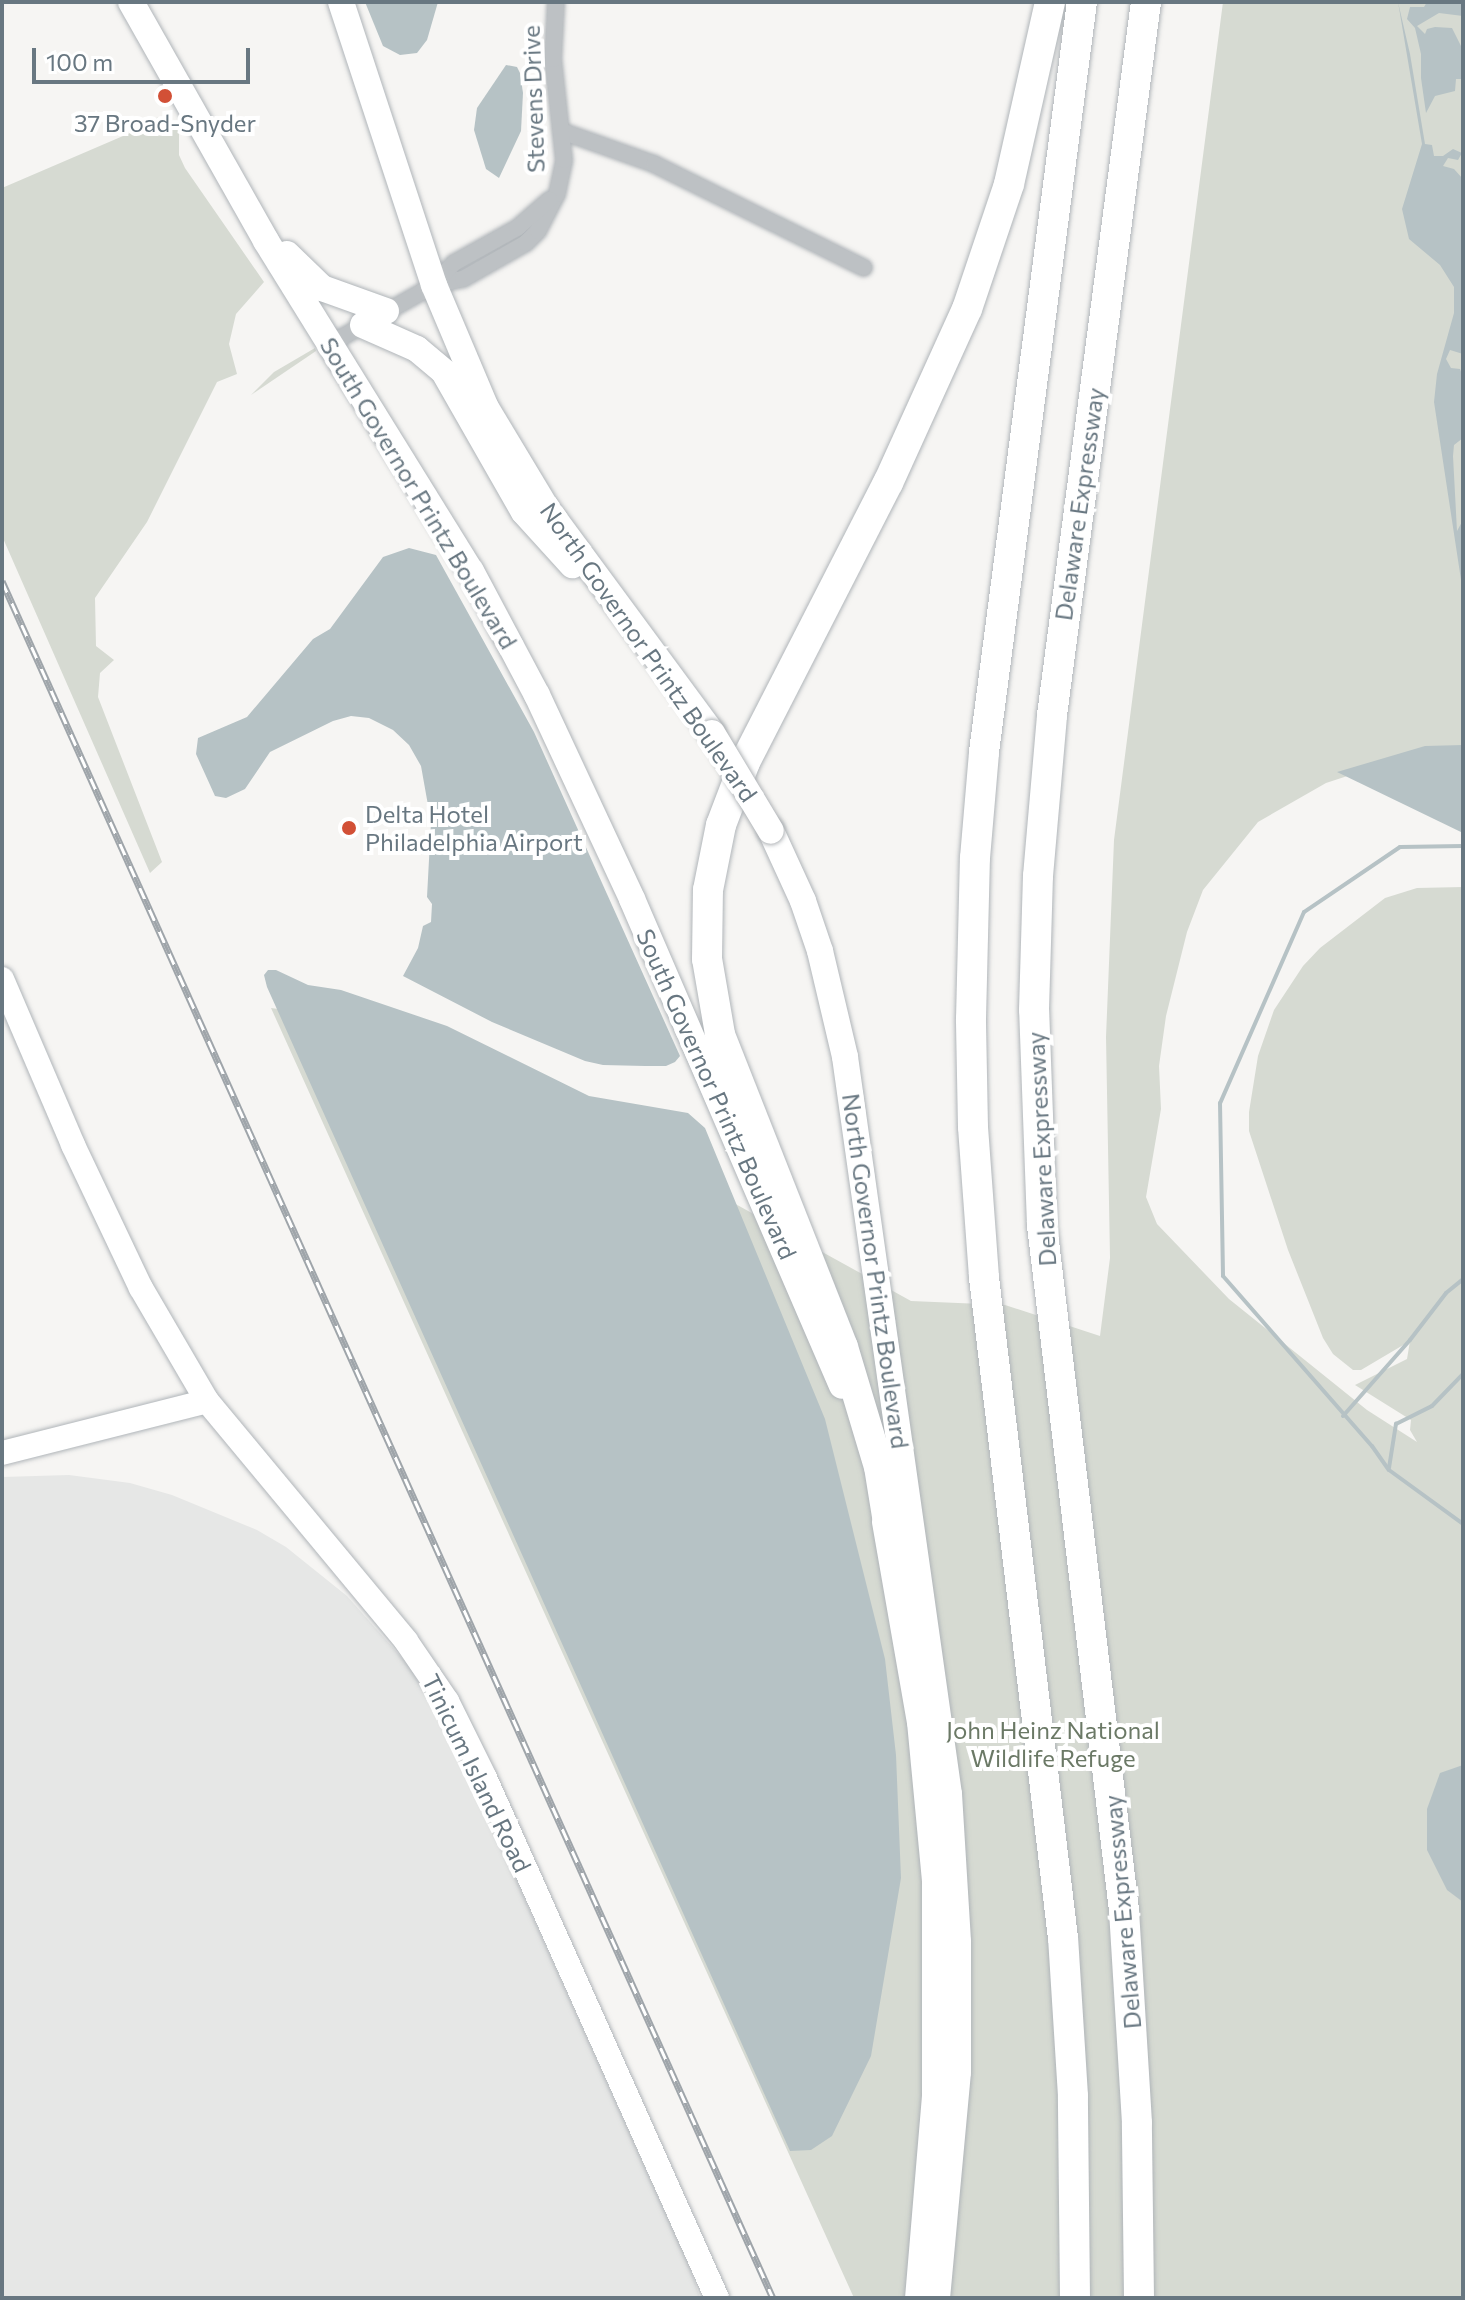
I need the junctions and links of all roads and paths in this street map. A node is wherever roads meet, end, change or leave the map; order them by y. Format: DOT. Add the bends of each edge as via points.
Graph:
graph roads {
  1 [pos="131,2"];
  2 [pos="341,2"];
  3 [pos="556,2"];
  4 [pos="1050,2"];
  5 [pos="1082,2"];
  6 [pos="1146,2"];
  7 [pos="561,131"];
  8 [pos="246,206"];
  9 [pos="864,268"];
  10 [pos="434,285"];
  11 [pos="386,311"];
  12 [pos="363,325"];
  13 [pos="330,344"];
  14 [pos="621,611"];
  15 [pos="2,979"];
  16 [pos="207,1401"];
  17 [pos="2,1453"];
  18 [pos="891,1541"];
  19 [pos="717,2298"];
  20 [pos="918,2298"];
  21 [pos="937,2298"];
  22 [pos="1075,2298"];
  23 [pos="1139,2298"];
  1 -- 8 [label="main road, South Governor Printz Boulevard"];
  2 -- 10 [label="main road, North Governor Printz Boulevard"];
  3 -- 7 [label="street, Stevens Drive" via="553,59"];
  4 -- 18 [label="highway" via="1017,154 979,279 914,431 745,762 721,825 708,890 707,959 720,1034 843,1347 879,1467"];
  5 -- 22 [label="highway" via="990,699 975,858 971,1006 979,1231 1063,1938 1073,2096"];
  6 -- 23 [label="highway, Delaware Expressway" via="1060,649 1038,876 1036,1102 1042,1225 1124,1910 1137,2123"];
  7 -- 9 [label="street" via="654,164"];
  7 -- 10 [label="street, Stevens Drive" via="564,169 538,231 463,279"];
  8 -- 11 [label="main road" via="315,282 337,296"];
  8 -- 13 [label="main road, South Governor Printz Boulevard"];
  10 -- 11 [label="street, Stevens Drive"];
  10 -- 14 [label="main road, North Governor Printz Boulevard" via="473,381 507,444"];
  11 -- 12 [label="street, Stevens Drive"];
  12 -- 13 [label="street, Stevens Drive"];
  12 -- 14 [label="main road" via="408,343 437,364 531,521"];
  13 -- 18 [label="main road, South Governor Printz Boulevard" via="471,571 566,754 820,1331 857,1426"];
  14 -- 21 [label="main road, North Governor Printz Boulevard, bridge" via="712,733 771,831 803,901 840,1030 949,1794 958,1942 956,2111"];
  15 -- 16 [label="street, Tinicum Island Road" via="141,1288"];
  16 -- 17 [label="street"];
  16 -- 19 [label="street, Tinicum Island Road" via="406,1641 447,1701"];
  18 -- 20 [label="main road, South Governor Printz Boulevard" via="920,1722 935,1880 935,2083"];
}
